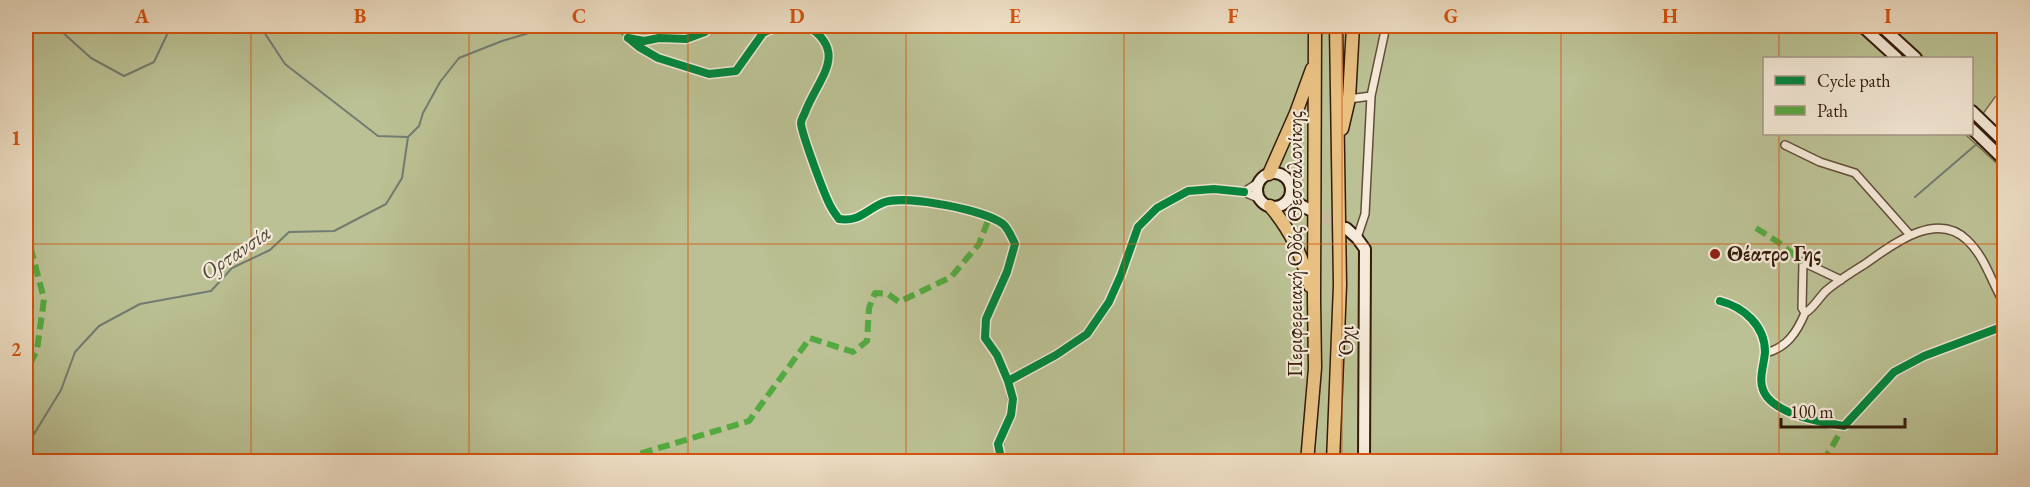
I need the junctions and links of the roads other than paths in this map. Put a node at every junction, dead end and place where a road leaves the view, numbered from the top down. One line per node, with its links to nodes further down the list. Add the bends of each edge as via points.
1 (1315, 26): 9 (highway, Περιφερειακή Οδός Θεσσαλονίκης)
2 (1336, 26): 14 (highway, Περιφερειακή Οδός Θεσσαλονίκης)
3 (1353, 26): 11 (highway)
4 (1386, 26): 10 (street)
5 (1862, 26): 7 (main road)
6 (1881, 26): 8 (main road)
7 (1896, 57)
8 (1915, 57)
9 (1315, 59): 18 (highway); 30 (highway, Περιφερειακή Οδός Θεσσαλονίκης)
10 (1371, 96): 11 (street); 28 (street, via 1365,214)
11 (1349, 99): 14 (highway)
12 (1973, 113): 15 (main road)
13 (1973, 131): 17 (main road)
14 (1339, 139): 39 (highway, Περιφερειακή Οδός Θεσσαλονίκης, via 1339,331)
15 (2004, 142)
16 (1785, 145): 27 (street, via 1855,173)
17 (2004, 160)
18 (1269, 174): 19 (main road); 20 (main road, via 1277,173 1287,179)
19 (1258, 183): 21 (street); 22 (main road)
20 (1290, 190): 23 (main road); 24 (main road)
21 (1244, 192): 22 (street); 37 (street, via 1188,191 1157,208 1138,227 1122,275 1087,334 1056,356 1008,381 1013,399 1011,415 998,444)
22 (1265, 203): 24 (main road); 30 (highway, via 1301,254)
23 (1297, 203): 24 (main road); 25 (main road)
24 (1283, 204)
25 (1310, 210)
26 (1346, 228): 28 (main road, Όχι)
27 (1910, 236): 29 (street); 32 (street, via 1940,228 1963,236 1985,263)
28 (1357, 238): 40 (main road, Όχι, via 1365,249 1366,270)
29 (1841, 280): 33 (street); 33 (street, via 1803,262)
30 (1314, 299): 38 (highway, Περιφερειακή Οδός Θεσσαλονίκης, via 1315,368)
31 (1720, 301): 35 (street, via 1736,306 1751,318)
32 (2004, 303)
33 (1805, 313): 35 (street, via 1791,338)
34 (2004, 327): 35 (street, via 1924,356 1894,372 1844,426 1793,414 1767,397 1762,381)
35 (1765, 353)
36 (2004, 446): 41 (main road)
37 (1005, 462)
38 (1306, 462)
39 (1333, 462)
40 (1364, 462)
41 (2001, 462)

